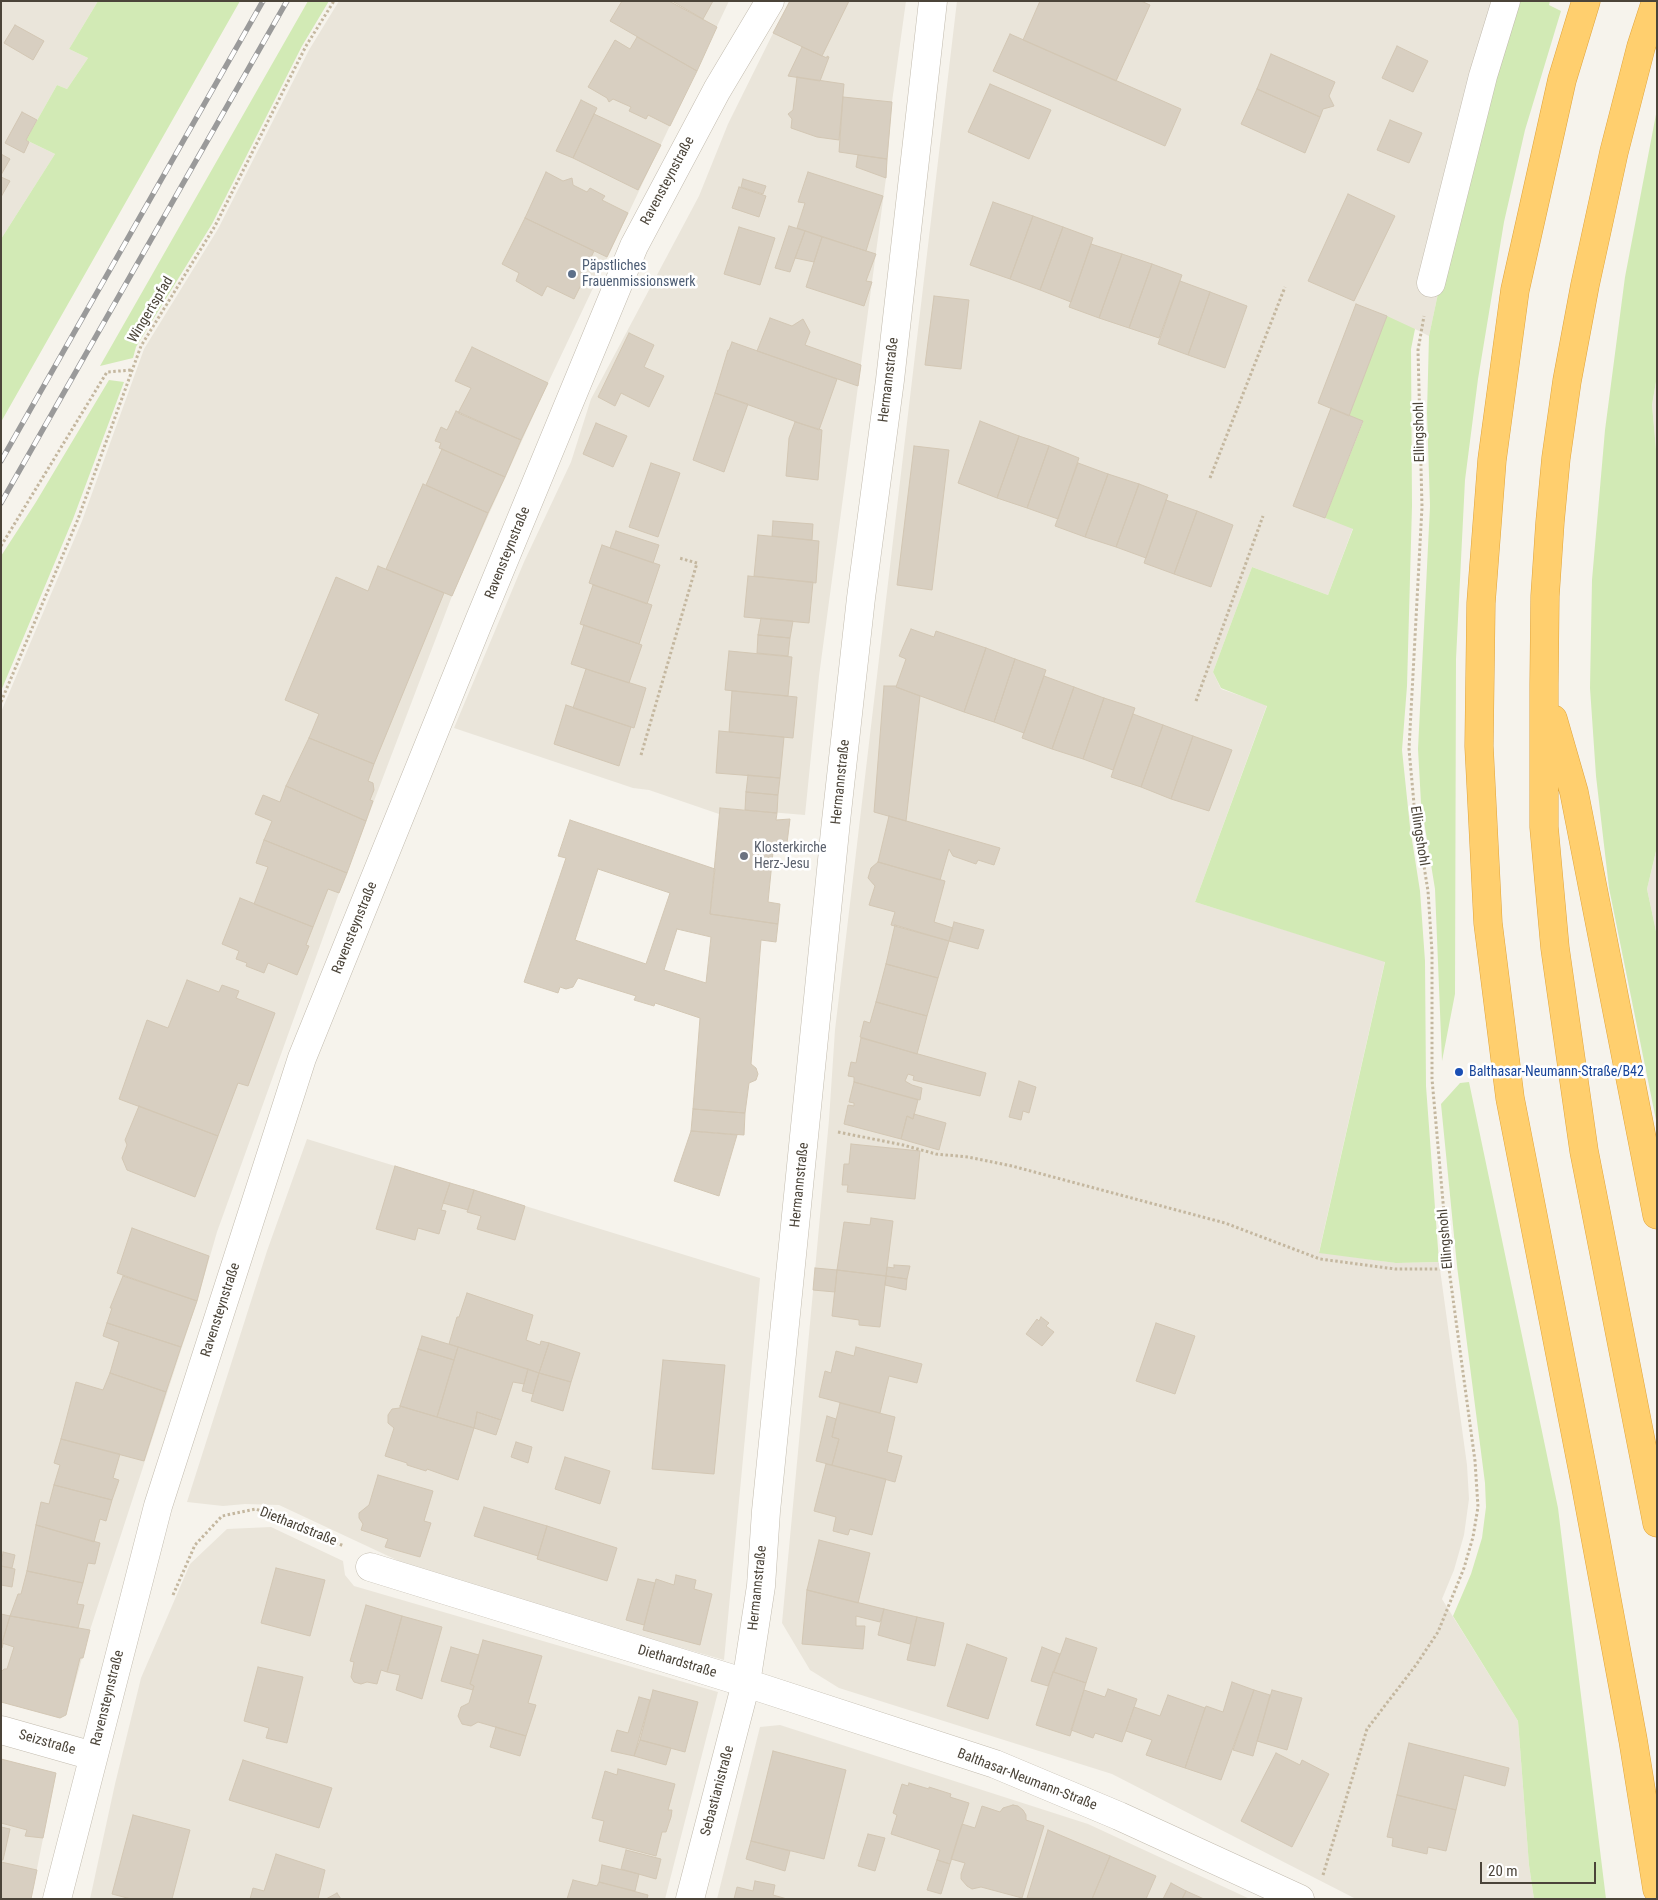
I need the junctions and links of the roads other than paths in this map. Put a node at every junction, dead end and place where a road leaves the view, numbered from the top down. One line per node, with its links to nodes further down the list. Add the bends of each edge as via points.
1 (770, 1): 13 (street, Ravensteynstraße, via 717,90 634,246 302,1058 158,1506)
2 (933, 1): 11 (street, Hermannstraße, via 839,802 760,1586)
3 (1506, 1): 6 (street, via 1482,76)
4 (1586, 1): 14 (highway, via 1562,80 1514,300 1491,470 1481,603 1479,746 1488,923 1510,1098 1589,1501)
5 (1656, 1): 7 (highway, via 1614,152 1567,381 1550,522)
6 (1431, 283)
7 (1544, 684): 8 (highway, via 1574,792); 9 (highway, via 1544,827 1555,948 1584,1151)
8 (1657, 1215)
9 (1657, 1523)
10 (370, 1567): 11 (street, Diethardstraße)
11 (746, 1683): 16 (street, Sebastianistraße); 17 (street, Balthasar-Neumann-Straße, via 995,1764 1120,1816)
12 (1, 1730): 13 (street, Seizstraße)
13 (93, 1756): 15 (street, Ravensteynstraße)
14 (1657, 1889)
15 (57, 1899)
16 (690, 1899)
17 (1300, 1899)

